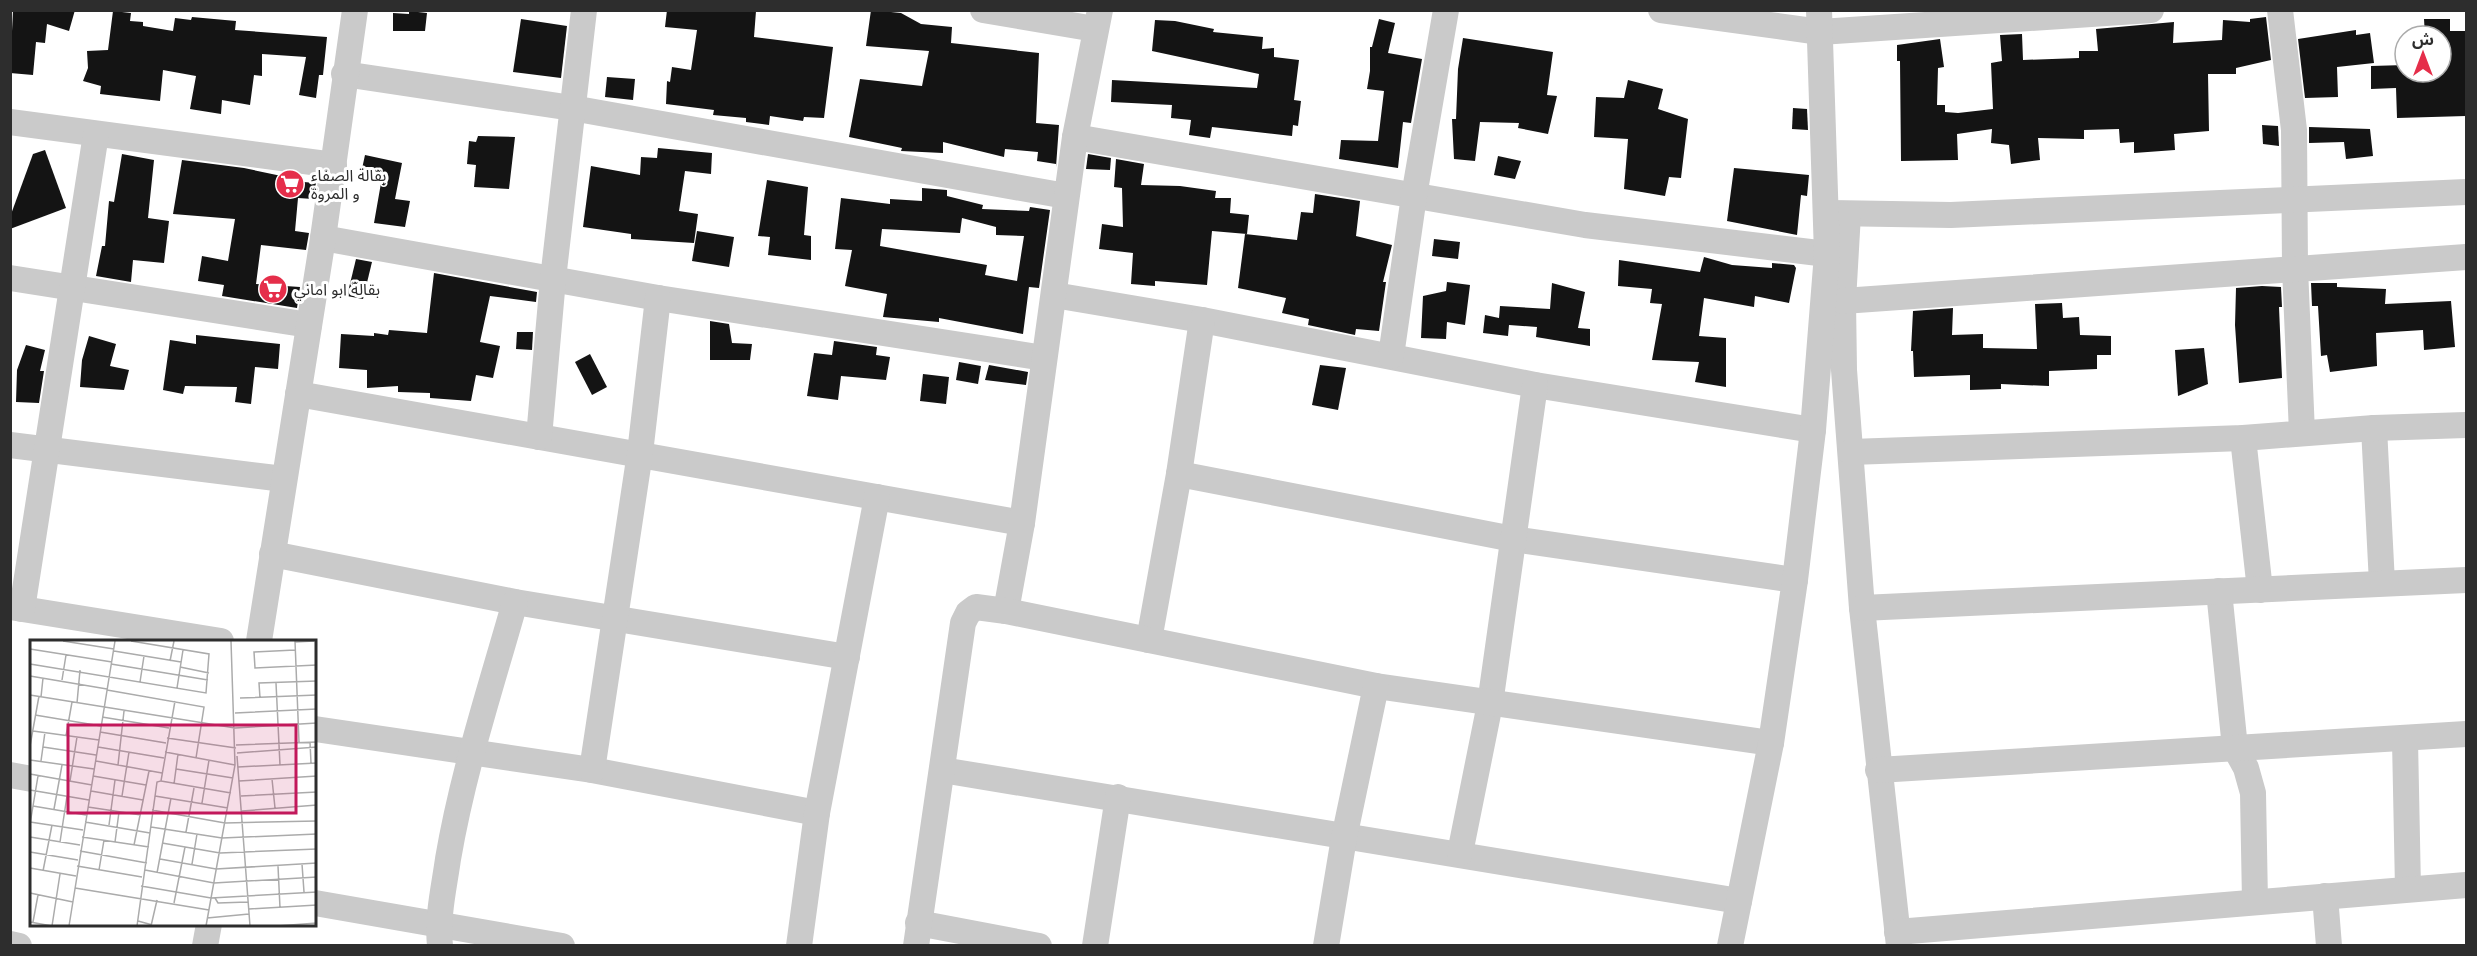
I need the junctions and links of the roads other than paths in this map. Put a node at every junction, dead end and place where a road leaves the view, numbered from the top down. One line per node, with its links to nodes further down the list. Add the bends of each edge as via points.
1 (355, 10): 11 (street)
2 (584, 10): 12 (street)
3 (983, 10): 9 (street)
4 (1446, 10): 19 (street)
5 (1661, 10): 10 (street)
6 (2151, 10): 8 (street)
7 (2280, 10): 20 (street, via 2293,111)
8 (2119, 11): 10 (street)
9 (1097, 20): 15 (street)
10 (1819, 21): 21 (street)
11 (344, 75): 12 (street); 16 (street)
12 (572, 108): 18 (street); 27 (street)
13 (10, 122): 14 (street)
14 (96, 134): 16 (street); 28 (street)
15 (1075, 137): 18 (street); 19 (street)
16 (334, 165): 22 (street)
17 (2466, 192): 20 (street)
18 (1066, 196): 29 (street)
19 (1414, 196): 23 (street, via 1585,225); 34 (street)
20 (2295, 201): 21 (street, via 1951,215); 25 (street)
21 (1837, 213): 23 (street); 31 (street)
22 (322, 238): 27 (street); 33 (street)
23 (1827, 254): 40 (street)
24 (2466, 257): 25 (street)
25 (2295, 268): 31 (street); 41 (street)
26 (10, 278): 28 (street)
27 (553, 279): 30 (street); 42 (street)
28 (71, 288): 33 (street); 45 (street)
29 (1054, 295): 32 (street); 35 (street)
30 (658, 298): 35 (street); 47 (street)
31 (1843, 301): 46 (street)
32 (1202, 320): 34 (street); 48 (street)
33 (309, 325): 37 (street)
34 (1391, 356): 36 (street)
35 (1044, 358): 51 (street)
36 (1535, 385): 40 (street); 52 (street)
37 (298, 394): 42 (street); 49 (street)
38 (2466, 425): 39 (street)
39 (2374, 428): 41 (street); 56 (street)
40 (1813, 430): 54 (street)
41 (2302, 433): 43 (street)
42 (539, 437): 47 (street)
43 (2243, 438): 46 (street); 57 (street)
44 (10, 445): 45 (street)
45 (47, 451): 49 (street); 60 (street)
46 (1851, 452): 61 (street)
47 (640, 453): 50 (street); 63 (street)
48 (1179, 474): 52 (street); 66 (street)
49 (284, 479): 53 (street)
50 (877, 496): 51 (street); 67 (street)
51 (1022, 524): 62 (street)
52 (1513, 539): 54 (street); 69 (street)
53 (272, 554): 59 (street); 65 (street)
54 (1796, 580): 73 (street)
55 (2466, 580): 56 (street)
56 (2382, 583): 57 (street)
57 (2260, 590): 58 (street)
58 (2219, 591): 61 (street); 74 (street)
59 (515, 602): 63 (street); 75 (street)
60 (16, 608): 64 (street)
61 (1862, 608): 78 (street)
62 (1006, 611): 66 (street); 77 (street, via 976,607 963,623)
63 (614, 616): 67 (street); 76 (street)
64 (214, 640)
65 (259, 640)
66 (1149, 640): 68 (street)
67 (847, 657): 82 (street)
68 (1376, 686): 69 (street); 83 (street)
69 (1490, 704): 73 (street); 84 (street)
70 (316, 729): 75 (street)
71 (2466, 735): 72 (street)
72 (2405, 740): 74 (street); 86 (street)
73 (1771, 743): 88 (street)
74 (2235, 748): 78 (street); 89 (street, via 2253,793)
75 (470, 752): 76 (street); 92 (street, via 452,837)
76 (592, 770): 82 (street)
77 (942, 770): 81 (street); 93 (street)
78 (1878, 770): 94 (street)
79 (10, 775): 80 (street)
80 (30, 778)
81 (1118, 797): 83 (street); 101 (street)
82 (817, 813): 99 (street)
83 (1344, 837): 84 (street); 102 (street)
84 (1460, 853): 88 (street)
85 (2466, 885): 86 (street)
86 (2409, 889): 87 (street)
87 (2325, 896): 89 (street); 104 (street)
88 (1739, 901): 103 (street)
89 (2255, 902): 94 (street)
90 (316, 903): 92 (street)
91 (209, 926): 97 (street)
92 (439, 934): 98 (street)
93 (917, 934): 100 (street)
94 (1898, 939)
95 (10, 944): 96 (street)
96 (20, 945)
97 (205, 945)
98 (559, 945)
99 (799, 945)
100 (1039, 945)
101 (1095, 945)
102 (1326, 945)
103 (1730, 945)
104 (2330, 945)

